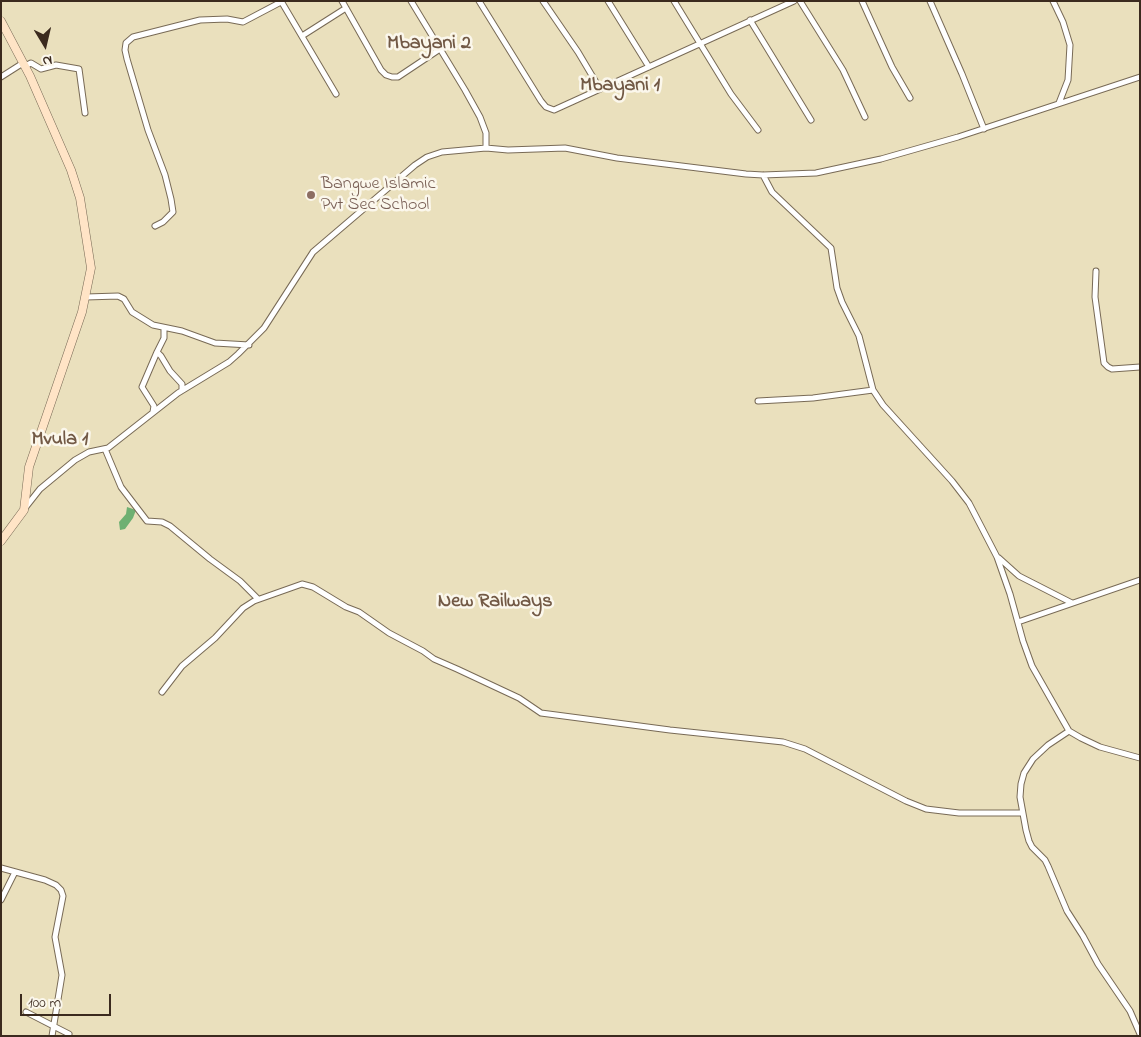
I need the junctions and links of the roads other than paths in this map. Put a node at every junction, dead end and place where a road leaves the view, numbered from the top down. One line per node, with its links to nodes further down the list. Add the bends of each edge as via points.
1 (342, 1): 13 (street)
2 (411, 1): 18 (street)
3 (479, 1): 23 (street, via 550,110)
4 (544, 1): 23 (street)
5 (608, 1): 20 (street)
6 (674, 1): 17 (street)
7 (794, 1): 14 (street)
8 (800, 1): 28 (street, via 842,70)
9 (862, 1): 25 (street)
10 (930, 1): 30 (street)
11 (1053, 1): 26 (street, via 1070,44 1068,80)
12 (281, 2): 16 (street); 34 (street, via 246,22 216,18 200,20 148,32 132,37 126,43 127,58 171,199 173,212)
13 (346, 8): 16 (street); 18 (street, via 386,75 398,77)
14 (750, 20): 17 (street); 29 (street)
15 (1, 21): 19 (street)
16 (302, 36): 24 (street)
17 (701, 43): 20 (street); 31 (street)
18 (440, 49): 32 (street, via 480,117 486,133)
19 (24, 65): 21 (street); 27 (street, via 31,63 41,68 56,65 79,69); 36 (street, via 71,170 80,198 91,268)
20 (649, 67): 23 (street)
21 (1, 77)
22 (1140, 77): 26 (street)
23 (600, 89)
24 (336, 94)
25 (910, 98)
26 (1060, 104): 30 (street)
27 (85, 112)
28 (865, 116)
29 (811, 120)
30 (984, 129): 33 (street, via 840,169)
31 (758, 130)
32 (486, 148): 33 (street, via 572,148 616,158); 38 (street, via 442,152 415,165 313,252 264,328)
33 (763, 175): 42 (street, via 772,192 831,248 837,288 859,336)
34 (155, 226)
35 (1096, 271): 40 (street, via 1104,363 1112,369)
36 (86, 297): 37 (street, via 118,296 139,318); 46 (street, via 28,467)
37 (164, 328): 38 (street, via 216,343); 39 (street)
38 (248, 345): 41 (street, via 229,362)
39 (158, 352): 41 (street, via 182,384); 44 (street, via 142,387 154,406)
40 (1140, 367)
41 (182, 390): 44 (street)
42 (873, 390): 43 (street, via 820,398); 48 (street, via 962,492)
43 (758, 401)
44 (153, 412): 45 (street)
45 (105, 449): 46 (street, via 89,452 75,460 40,489); 50 (street, via 121,487 147,521 170,526 240,581)
46 (24, 510): 47 (street)
47 (1, 541)
48 (997, 556): 51 (street, via 1019,576); 52 (street)
49 (1140, 580): 51 (street)
50 (258, 600): 53 (street, via 243,608 182,666); 56 (street, via 292,586 314,587 434,659 519,698 541,713 782,742 805,749 926,809 958,813)
51 (1072, 603): 52 (street)
52 (1018, 622): 54 (street, via 1032,666)
53 (162, 692)
54 (1069, 731): 55 (street, via 1100,747); 56 (street, via 1048,745 1027,766 1021,784)
55 (1140, 758)
56 (1022, 812): 63 (street, via 1029,841 1045,860 1067,911 1130,1011)
57 (1, 868): 58 (street)
58 (15, 872): 59 (street); 61 (street, via 56,885 63,896 55,937 62,975)
59 (1, 900)
60 (26, 1012): 61 (street)
61 (53, 1026): 62 (street); 64 (street)
62 (69, 1034)
63 (1140, 1034)
64 (52, 1036)

